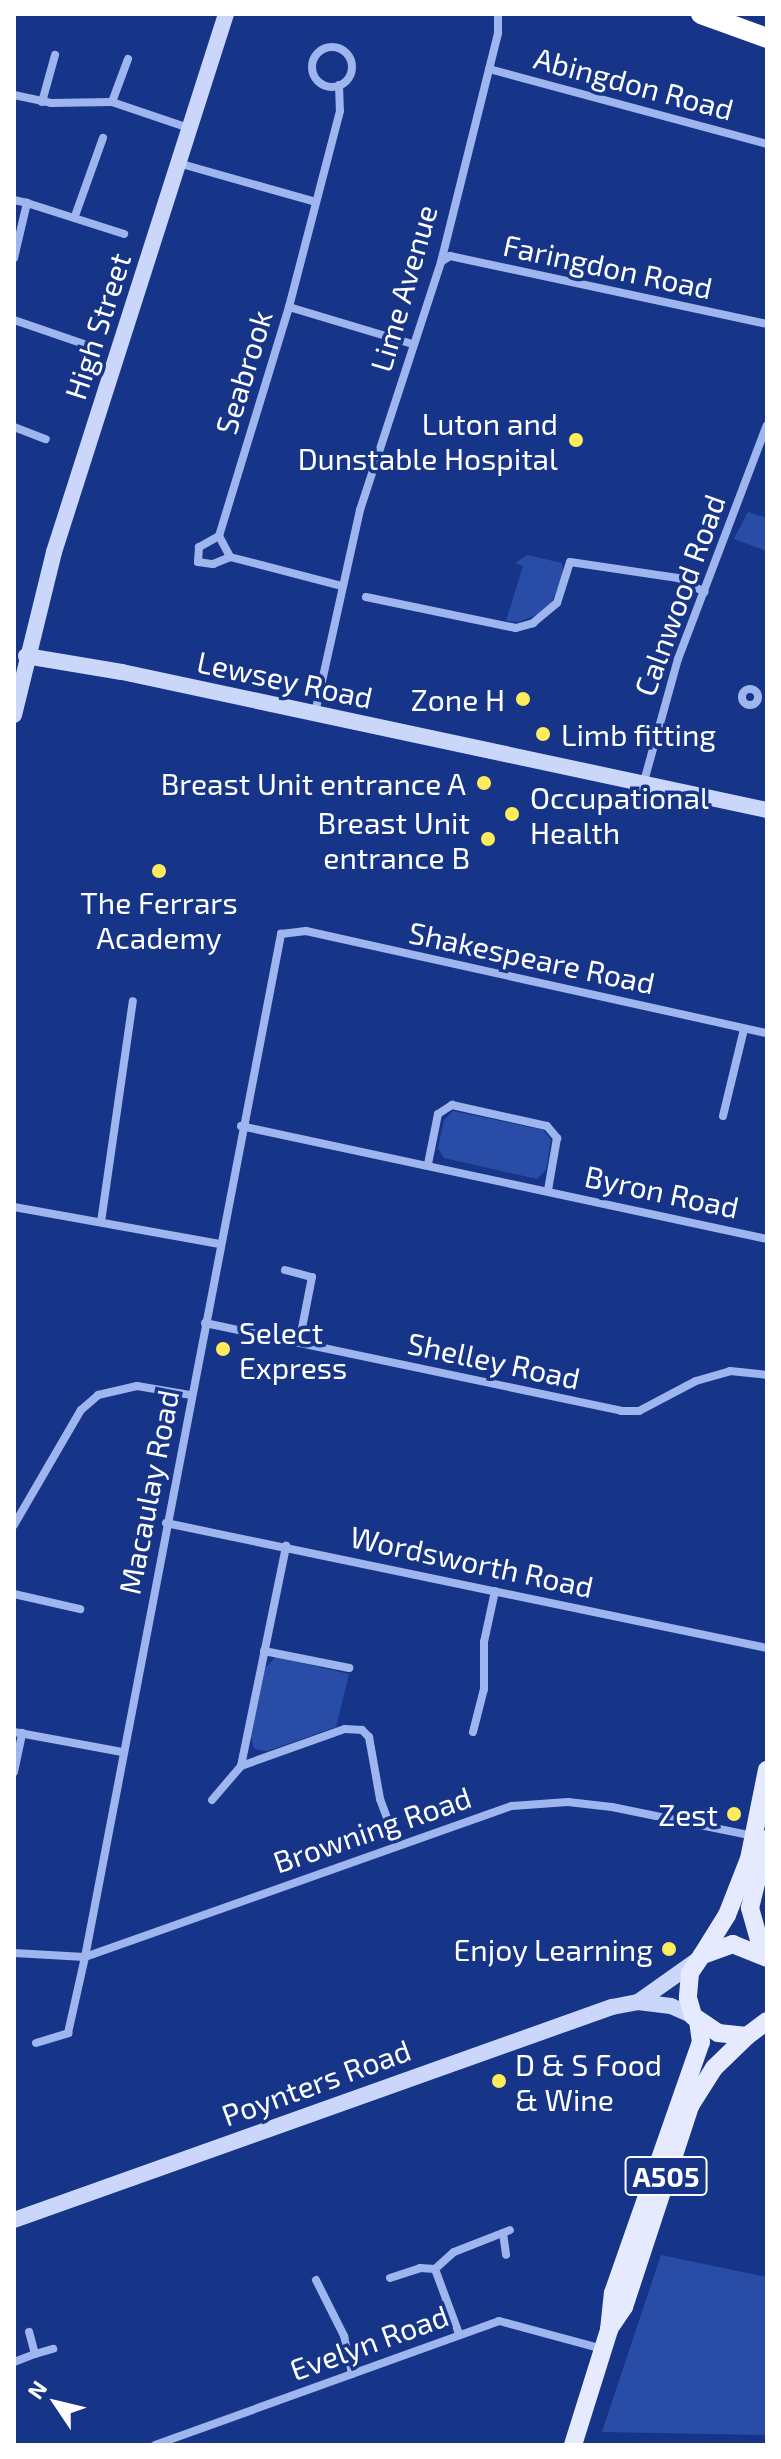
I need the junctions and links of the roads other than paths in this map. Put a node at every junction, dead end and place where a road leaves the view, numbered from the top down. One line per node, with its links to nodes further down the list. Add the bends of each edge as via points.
1 (226, 14): 14 (street, High Street)
2 (498, 14): 9 (street, Lime Avenue)
3 (701, 14): 6 (highway)
4 (734, 14): 5 (highway)
5 (767, 25)
6 (767, 38)
7 (55, 55): 12 (street)
8 (128, 59): 13 (street)
9 (489, 69): 16 (street, Abingdon Road); 24 (street, Lime Avenue)
10 (339, 85): 10 (street, Seabrook, via 326,86 313,73 313,61 327,48 340,49 349,58 351,71); 19 (street, Seabrook, via 340,111)
11 (14, 96): 12 (street)
12 (42, 102): 13 (street)
13 (112, 102): 14 (street)
14 (189, 128): 17 (street, High Street)
15 (103, 138): 21 (street)
16 (767, 144)
17 (177, 163): 19 (street); 38 (street, High Street)
18 (14, 200): 20 (street)
19 (316, 202): 25 (street, Seabrook)
20 (27, 203): 21 (street); 23 (street)
21 (75, 216): 22 (street)
22 (124, 234)
23 (14, 258)
24 (441, 262): 27 (street, Faringdon Road, via 450,256); 28 (street, Lime Avenue)
25 (289, 307): 28 (street); 33 (street, Seabrook)
26 (14, 320): 29 (street)
27 (767, 324)
28 (412, 344): 35 (street, Lime Avenue)
29 (87, 345)
30 (767, 425): 36 (street, Calnwood Road)
31 (14, 427): 32 (street)
32 (46, 439)
33 (219, 536): 34 (street); 34 (street, Seabrook, via 199,547 198,562 213,564)
34 (230, 557): 35 (street)
35 (342, 586): 39 (street, Lime Avenue)
36 (704, 592): 37 (street, via 678,578 570,562 557,603 540,619 516,628); 41 (street, Calnwood Road, via 662,706)
37 (366, 597)
38 (20, 656): 39 (street, Lewsey Road); 40 (street, High Street)
39 (315, 714): 41 (street, Lewsey Road)
40 (14, 715)
41 (643, 785): 42 (street, Lewsey Road)
42 (767, 810)
43 (286, 931): 45 (street, Shakespeare Road); 48 (street, Macaulay Road, via 277,942)
44 (133, 1001): 52 (street)
45 (744, 1029): 46 (street, Shakespeare Road); 47 (street)
46 (767, 1033)
47 (723, 1116)
48 (241, 1126): 49 (street, Byron Road); 54 (street, Macaulay Road)
49 (428, 1164): 50 (street, Byron Road); 50 (street, Byron Road, via 438,1114 452,1105 547,1126 557,1138)
50 (548, 1190): 53 (street, Byron Road)
51 (14, 1207): 52 (street)
52 (101, 1222): 54 (street)
53 (767, 1239)
54 (220, 1244): 56 (street, Macaulay Road)
55 (285, 1270): 57 (street, via 312,1277)
56 (205, 1323): 57 (street, Shelley Road); 59 (street, Macaulay Road)
57 (299, 1343): 58 (street, Shelley Road, via 621,1411 639,1411 696,1381 730,1371)
58 (767, 1375)
59 (191, 1395): 60 (street, Macaulay Road); 61 (street, via 137,1386 98,1395 81,1410)
60 (166, 1523): 62 (street, Wordsworth Road); 71 (street, Macaulay Road)
61 (14, 1525)
62 (286, 1546): 63 (street, Wordsworth Road); 67 (street)
63 (495, 1591): 66 (street, Wordsworth Road); 69 (street, via 484,1642 484,1689)
64 (14, 1594): 65 (street)
65 (80, 1609)
66 (767, 1648)
67 (264, 1651): 68 (street); 72 (street)
68 (349, 1668)
69 (473, 1732)
70 (18, 1733): 71 (street); 74 (street)
71 (122, 1752): 80 (street, Macaulay Road)
72 (241, 1766): 75 (street); 77 (street, via 345,1729 362,1730 369,1737 380,1799)
73 (767, 1770): 76 (main road, A505)
74 (14, 1772)
75 (212, 1800)
76 (760, 1838): 77 (street, Browning Road, via 568,1802 512,1806); 79 (main road, A505, via 750,1908); 81 (main road, A505, via 727,1915)
77 (397, 1845): 80 (street, Browning Road)
78 (14, 1953): 80 (street, Browning Road)
79 (765, 1956): 81 (main road, A505, via 733,1944)
80 (85, 1957): 85 (street, Macaulay Road, via 68,2033)
81 (699, 1958): 82 (street, Poynters Road); 83 (main road, A505, via 689,1984)
82 (638, 2002): 83 (street, Poynters Road, via 671,2006); 86 (street, Poynters Road, via 572,2020)
83 (695, 2019): 84 (main road, A505, via 718,2033); 91 (main road, A505, via 701,2042 613,2293)
84 (760, 2028): 91 (main road, A505, via 714,2068 690,2106 624,2307)
85 (36, 2043)
86 (14, 2220)
87 (506, 2255): 88 (street, via 507,2231 454,2252)
88 (435, 2269): 89 (street); 93 (street)
89 (390, 2278)
90 (316, 2280): 98 (street, via 344,2336)
91 (609, 2330): 95 (main road, A505)
92 (29, 2332): 96 (street)
93 (459, 2334): 95 (street, Evelyn Road, via 499,2321); 98 (street, Evelyn Road)
94 (53, 2349): 96 (street)
95 (603, 2349): 100 (main road, A505)
96 (35, 2354): 97 (street)
97 (14, 2362)
98 (352, 2374): 99 (street, Evelyn Road)
99 (155, 2445)
100 (573, 2445)

